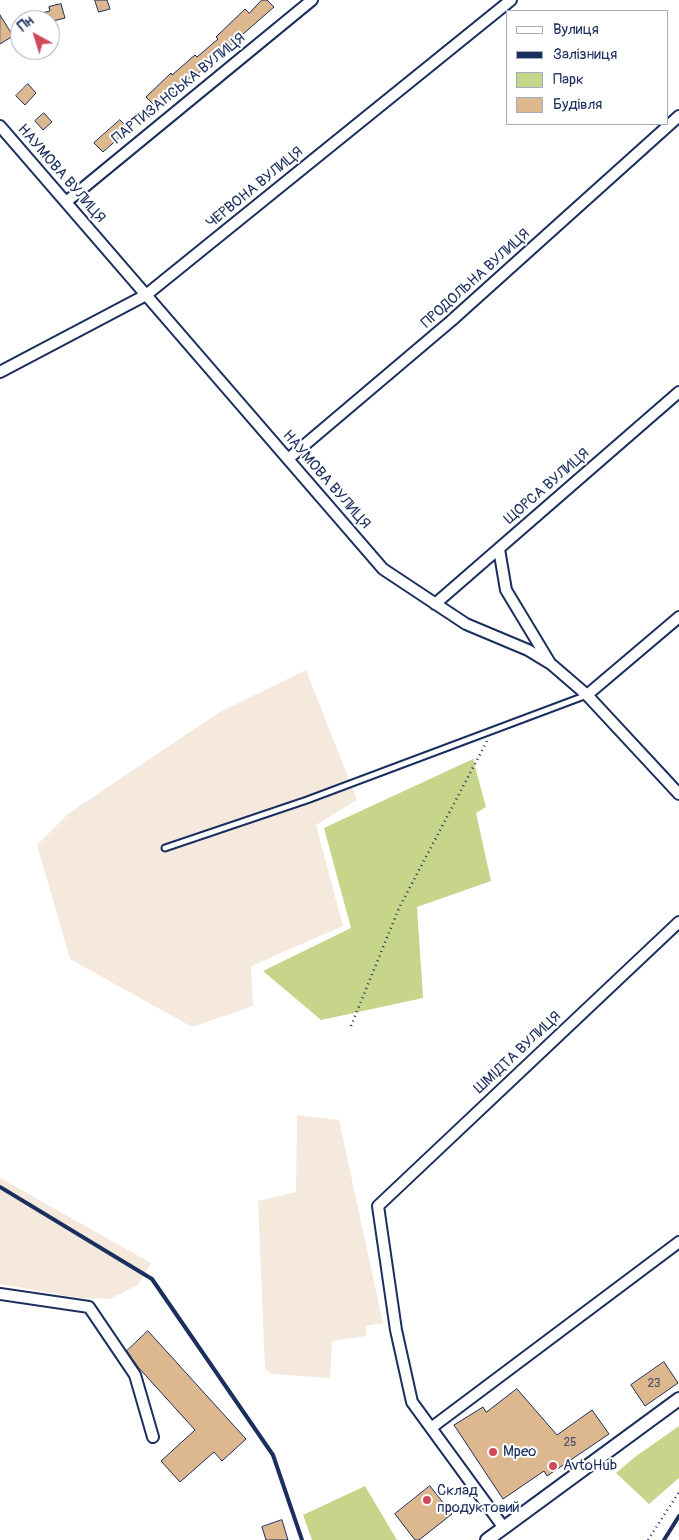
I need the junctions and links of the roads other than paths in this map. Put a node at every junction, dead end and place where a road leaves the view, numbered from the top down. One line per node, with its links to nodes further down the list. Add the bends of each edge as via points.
1 (312, 0): 5 (street, ПАРТИЗАНСЬКА ВУЛИЦЯ)
2 (511, 0): 6 (street, ЧЕРВОНА ВУЛИЦЯ)
3 (679, 116): 9 (street, ПРОДОЛЬНА ВУЛИЦЯ, via 452,321)
4 (0, 126): 5 (street, НАУМОВА ВУЛИЦЯ)
5 (66, 202): 6 (street, НАУМОВА ВУЛИЦЯ)
6 (146, 295): 7 (street, ЧЕРВОНА ВУЛИЦЯ); 9 (street, НАУМОВА ВУЛИЦЯ)
7 (0, 372)
8 (679, 392): 10 (street, ЩОРСА ВУЛИЦЯ)
9 (288, 459): 11 (street, НАУМОВА ВУЛИЦЯ, via 383,569)
10 (499, 549): 11 (street, ЩОРСА ВУЛИЦЯ); 13 (street, via 506,590)
11 (435, 604): 13 (street, НАУМОВА ВУЛИЦЯ, via 466,624 528,650)
12 (679, 618): 14 (street)
13 (551, 664): 14 (street, НАУМОВА ВУЛИЦЯ)
14 (587, 695): 15 (street, НАУМОВА ВУЛИЦЯ); 16 (lane, via 307,800)
15 (679, 794)
16 (165, 848)
17 (679, 922): 21 (street, ШМІДТА ВУЛИЦЯ, via 378,1206 396,1330 412,1402)
18 (679, 1242): 21 (street)
19 (0, 1294): 22 (street, via 89,1308 135,1375)
20 (679, 1399): 23 (street)
21 (431, 1428): 23 (street)
22 (153, 1436)
23 (504, 1528): 24 (street)
24 (487, 1540)

